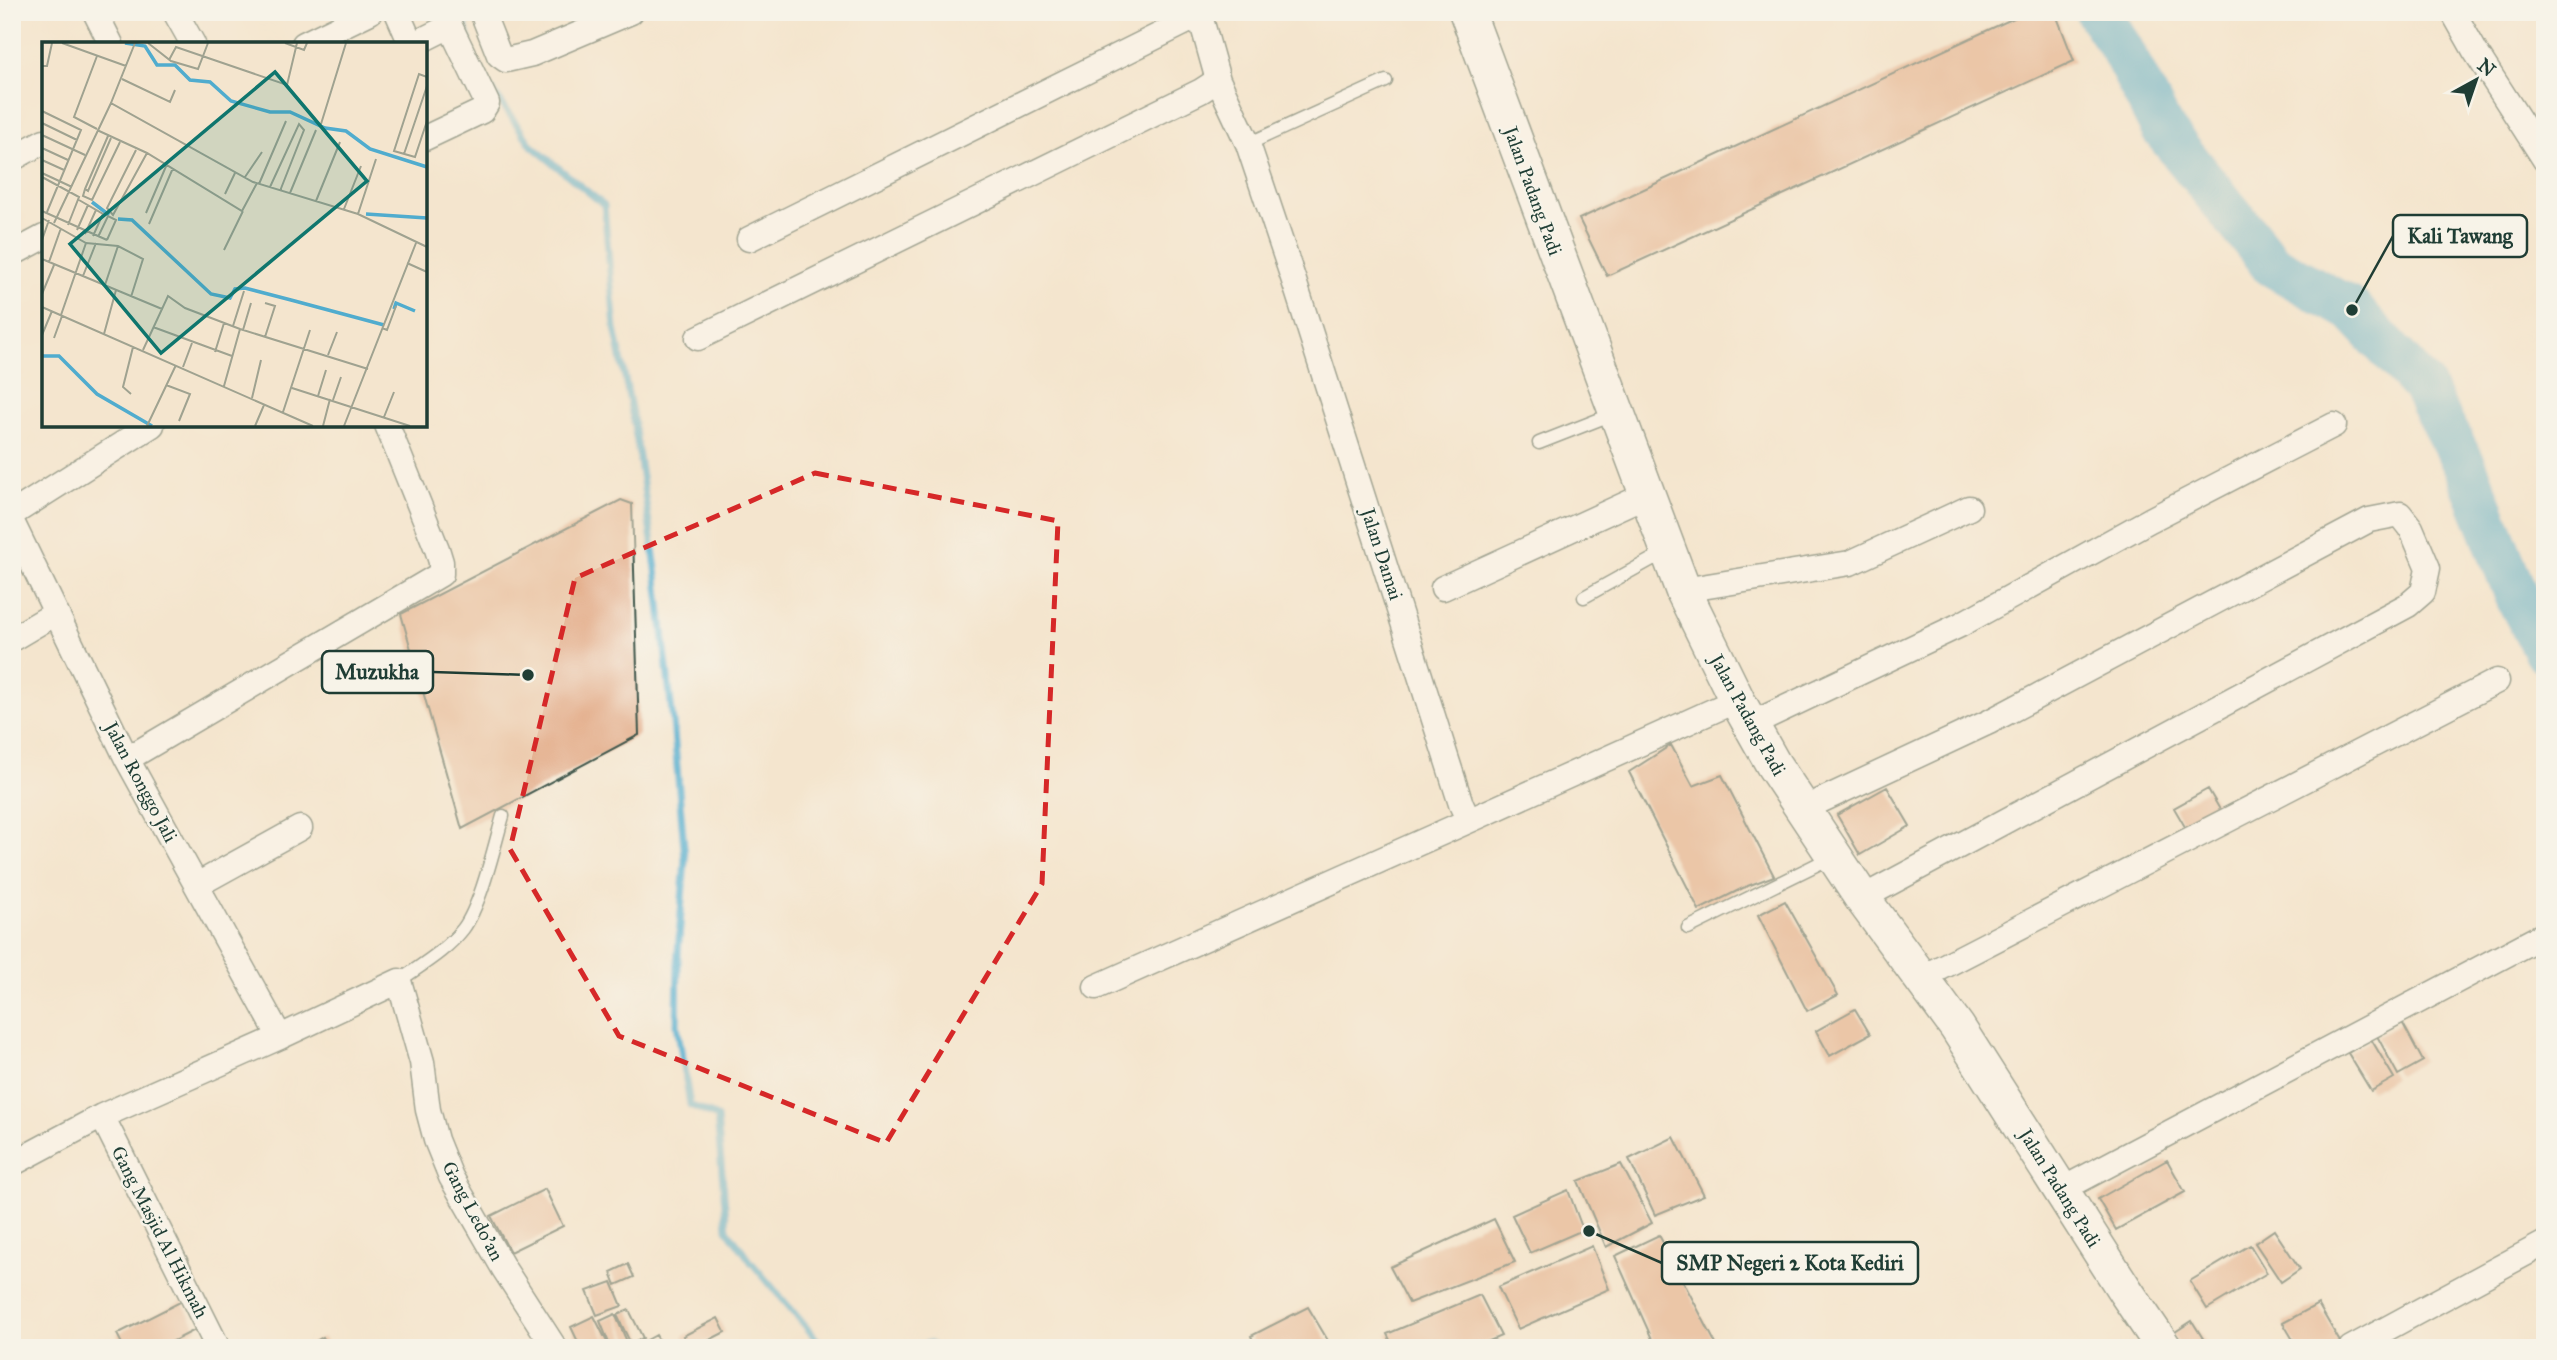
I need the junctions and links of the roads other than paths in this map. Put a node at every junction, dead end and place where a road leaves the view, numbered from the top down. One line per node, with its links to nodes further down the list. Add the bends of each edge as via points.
1 (95, 12): 10 (street)
2 (370, 12): 12 (street)
3 (397, 12): 13 (street)
4 (482, 12): 5 (street, via 499,55 506,60 532,54)
5 (631, 12)
6 (1467, 12): 26 (main road, Jalan Padang Padi)
7 (2453, 12): 21 (street)
8 (1199, 14): 15 (street, Jalan Damai); 23 (street)
9 (184, 15): 11 (street)
10 (110, 42)
11 (192, 42)
12 (308, 42)
13 (412, 42)
14 (417, 42): 17 (street, via 450,26 487,103 482,111)
15 (1218, 80): 19 (street, Jalan Damai); 25 (street)
16 (1386, 81): 19 (lane)
17 (427, 137)
18 (42, 142): 20 (street)
19 (1248, 144): 46 (street, Jalan Damai, via 1461,804 1466,815)
20 (12, 159)
21 (2545, 160)
22 (42, 238): 24 (street)
23 (749, 239)
24 (12, 254)
25 (698, 338)
26 (1617, 413): 30 (lane); 31 (main road, Jalan Padang Padi)
27 (2334, 425): 42 (street, via 1960,625)
28 (149, 427): 33 (street)
29 (388, 427): 43 (street, via 437,549 441,574)
30 (1539, 443)
31 (1648, 494): 35 (main road, Jalan Padang Padi); 36 (street)
32 (1969, 508): 37 (street, via 1850,563)
33 (12, 514)
34 (12, 522): 39 (street, Jalan Ronggo Jali)
35 (1668, 550): 37 (main road, Jalan Padang Padi); 38 (lane)
36 (1443, 588)
37 (1684, 590): 42 (main road, Jalan Padang Padi)
38 (1584, 597)
39 (57, 613): 40 (street); 43 (street, Jalan Ronggo Jali)
40 (12, 639)
41 (2497, 681): 53 (street)
42 (1744, 712): 44 (main road, Jalan Padang Padi); 46 (street)
43 (127, 759): 49 (street, Jalan Ronggo Jali)
44 (1803, 809): 48 (main road, Jalan Padang Padi); 50 (street, via 1989,722 2369,520 2400,514 2411,528 2428,568 2423,592 2408,605)
45 (503, 816): 54 (lane, via 481,892 464,928)
46 (1475, 818): 55 (street)
47 (300, 828): 49 (street)
48 (1834, 856): 50 (main road, Jalan Padang Padi); 51 (lane)
49 (197, 885): 56 (street, Jalan Ronggo Jali)
50 (1862, 898): 53 (main road, Jalan Padang Padi)
51 (1688, 928)
52 (2545, 933): 59 (street)
53 (1921, 978): 59 (main road, Jalan Padang Padi)
54 (399, 981): 56 (street); 62 (street, Gang Ledo'an, via 422,1062 433,1130 451,1177)
55 (1096, 987)
56 (280, 1037): 57 (street)
57 (102, 1116): 58 (street); 61 (street, Gang Masjid Al Hikmah)
58 (12, 1164)
59 (2061, 1190): 63 (main road, Jalan Padang Padi)
60 (2545, 1243): 64 (street)
61 (218, 1348)
62 (555, 1348)
63 (2164, 1348)
64 (2351, 1348)

